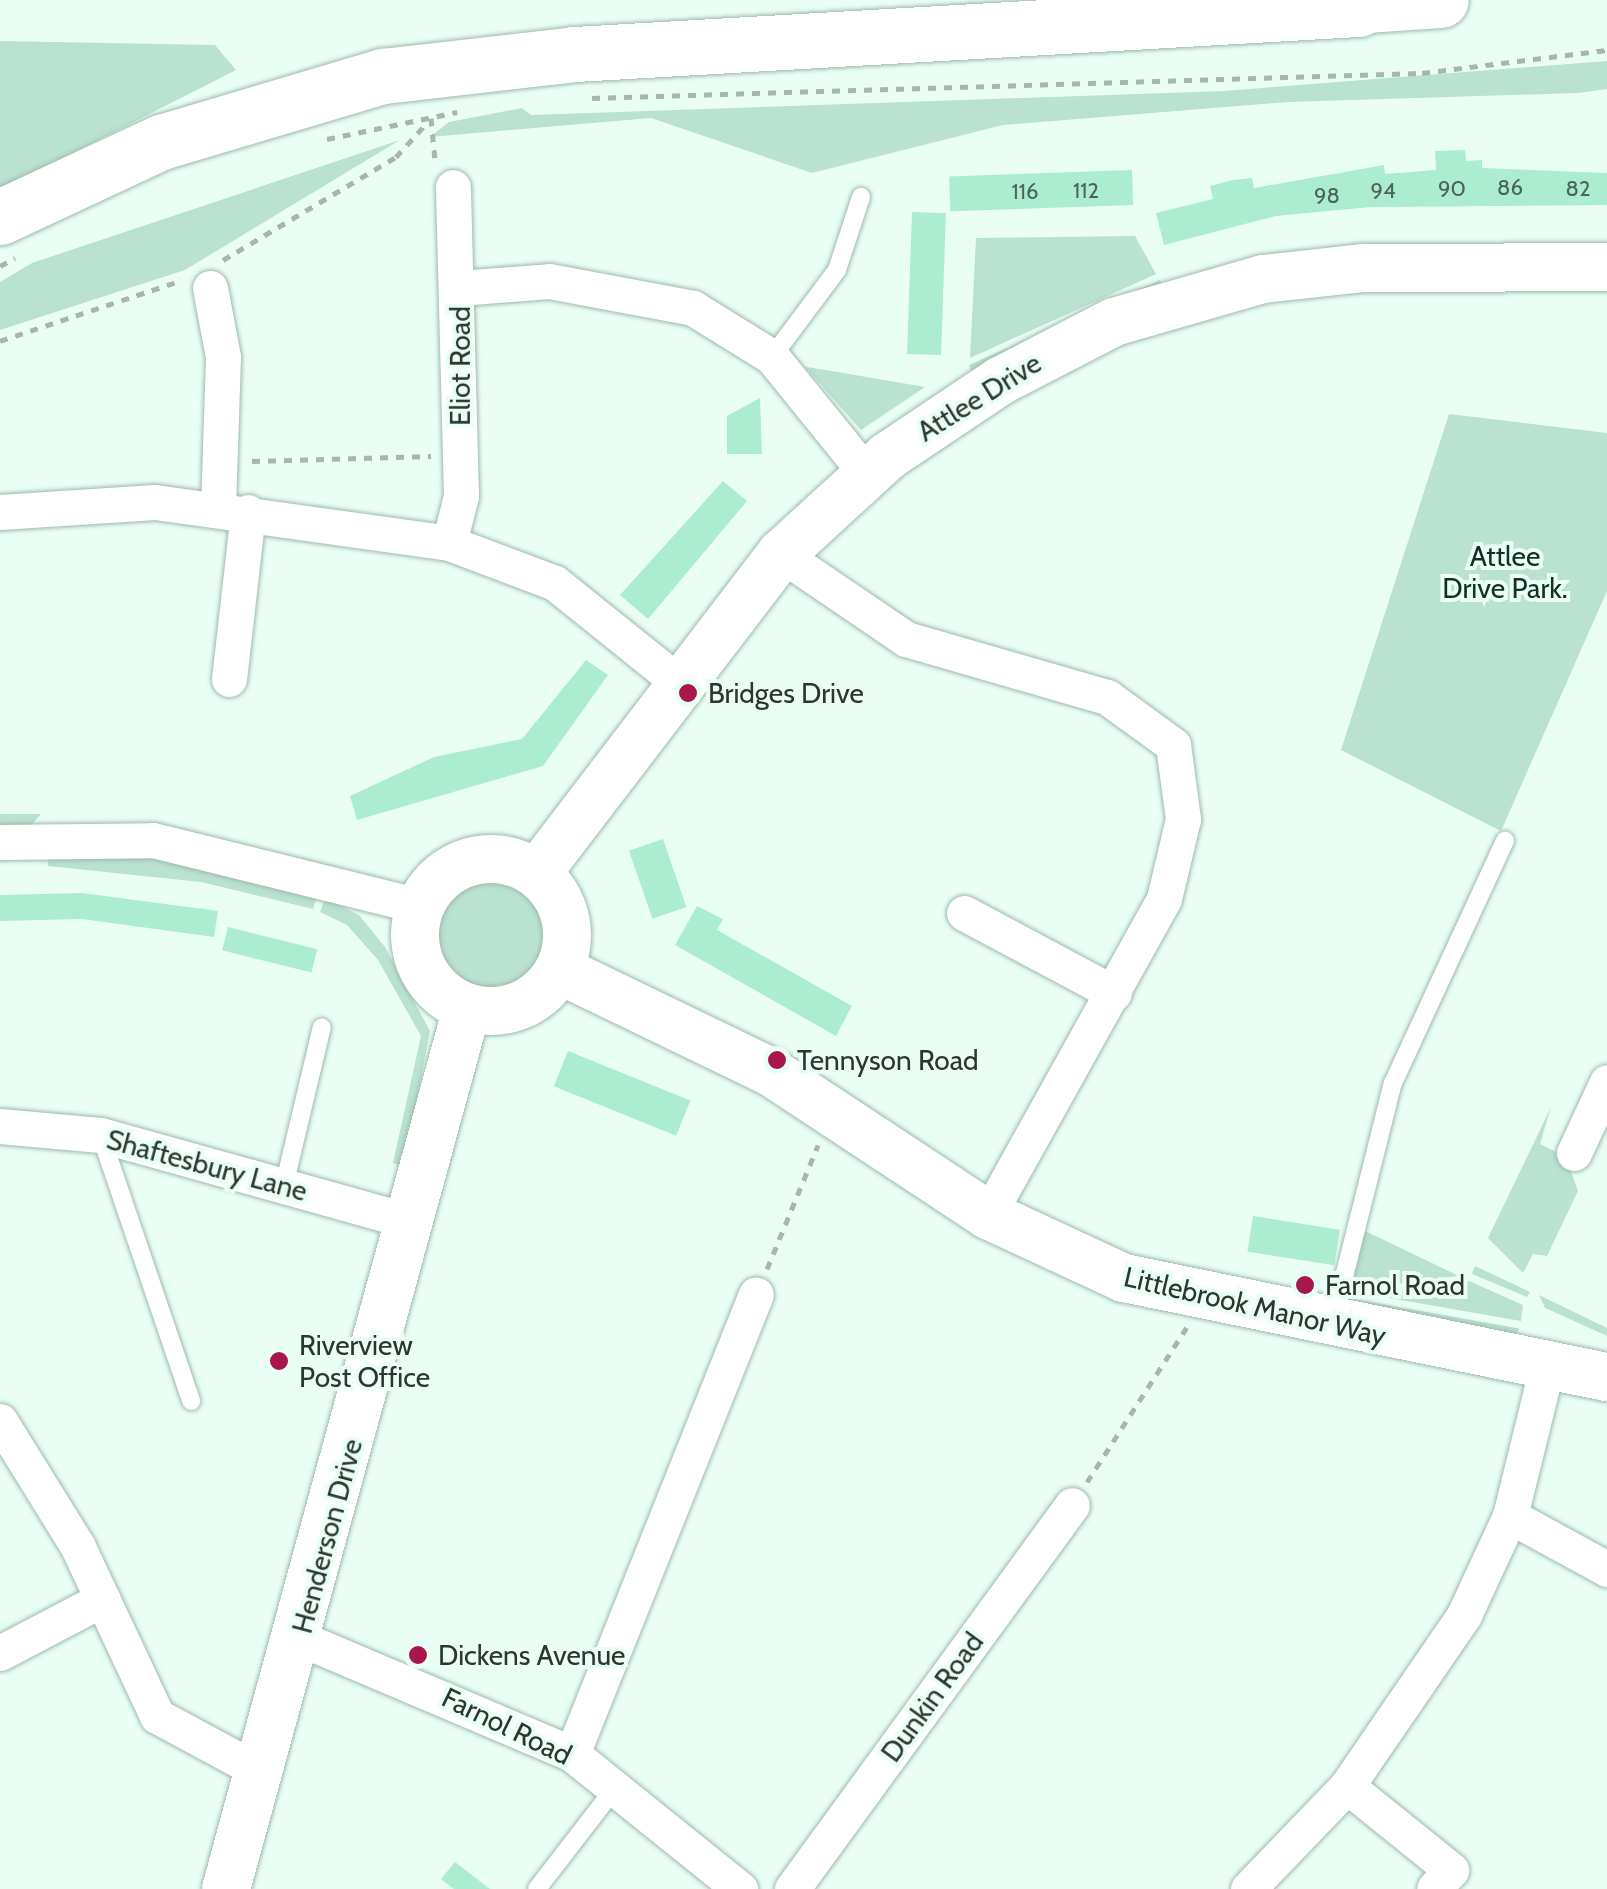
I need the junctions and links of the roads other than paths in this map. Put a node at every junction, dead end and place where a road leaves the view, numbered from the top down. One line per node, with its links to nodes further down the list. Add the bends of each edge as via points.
1 (835, 0): 3 (highway)
2 (1441, 0): 3 (highway)
3 (1359, 9): 6 (highway, via 575,54 383,76 161,142)
4 (453, 188): 9 (street, Eliot Road)
5 (862, 197): 10 (lane, via 837,270)
6 (11, 236)
7 (1607, 267): 11 (street, Attlee Drive, via 1338,270 1172,302 1017,371)
8 (201, 279): 12 (street, via 223,356 219,462)
9 (459, 288): 10 (street, via 549,281 634,292 693,308); 14 (street, Eliot Road, via 460,455)
10 (772, 357): 11 (street)
11 (866, 473): 15 (street, Attlee Drive)
12 (233, 510): 13 (street); 14 (street); 16 (street)
13 (0, 512)
14 (449, 542): 17 (street, via 555,583)
15 (781, 554): 17 (street, Attlee Drive); 24 (street, via 906,639 1107,697 1173,745 1179,835 1164,899)
16 (229, 679)
17 (677, 681): 20 (street, Attlee Drive)
18 (1505, 841): 35 (lane, via 1393,1084)
19 (0, 842): 21 (street, via 153,840)
20 (537, 873): 21 (street, via 512,861 471,862 435,883); 23 (street, via 566,918)
21 (420, 906): 25 (street, via 422,966)
22 (964, 912): 24 (street)
23 (560, 970): 25 (street, via 530,1002); 32 (street, Littlebrook Manor Way, via 640,1001 831,1112)
24 (1114, 993): 32 (street)
25 (467, 1008): 33 (street, Henderson Drive)
26 (322, 1027): 31 (lane)
27 (1607, 1082): 30 (street)
28 (0, 1126): 29 (street, Shaftesbury Lane)
29 (100, 1135): 31 (street, Shaftesbury Lane); 38 (lane)
30 (1574, 1154)
31 (284, 1186): 33 (street, Shaftesbury Lane)
32 (988, 1215): 35 (street, Littlebrook Manor Way, via 1124,1278)
33 (412, 1222): 44 (street, Henderson Drive)
34 (756, 1294): 46 (street)
35 (1331, 1326): 36 (street, Littlebrook Manor Way)
36 (1547, 1367): 37 (street, Littlebrook Manor Way); 41 (street)
37 (1607, 1377)
38 (190, 1401)
39 (0, 1422): 43 (street)
40 (1072, 1505): 53 (street, Dunkin Road)
41 (1510, 1516): 42 (street); 48 (street, via 1464,1614)
42 (1607, 1569)
43 (103, 1599): 45 (street); 47 (street, via 157,1716)
44 (299, 1638): 46 (street, Farnol Road); 47 (street, Henderson Drive)
45 (0, 1653)
46 (572, 1754): 49 (street, Farnol Road)
47 (259, 1771): 50 (street, Henderson Drive)
48 (1348, 1786): 54 (street); 55 (street, via 1450,1870)
49 (615, 1788): 51 (lane); 52 (street, Farnol Road)
50 (226, 1889)
51 (537, 1889)
52 (740, 1889)
53 (792, 1889)
54 (1248, 1889)
55 (1434, 1889)

